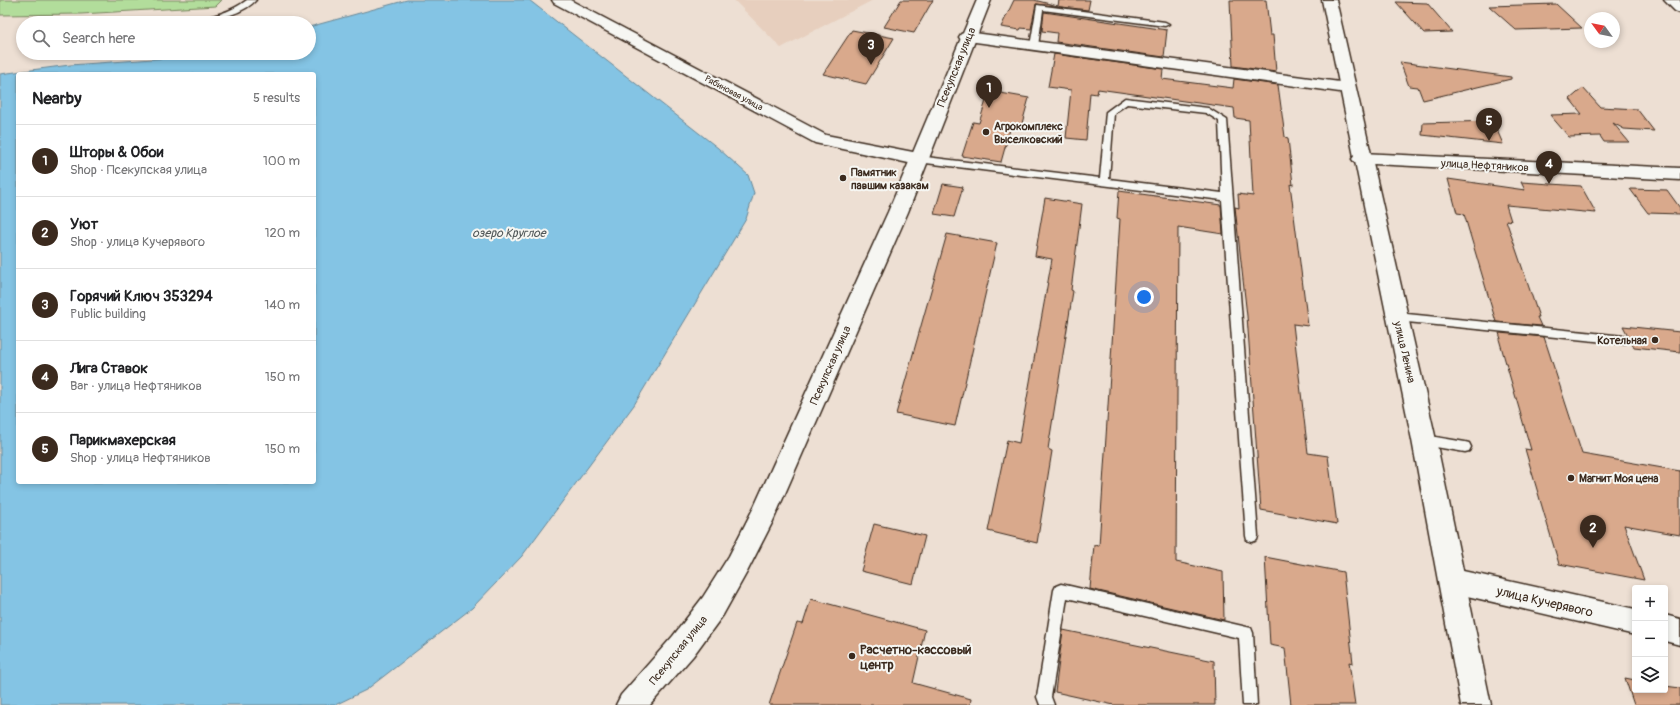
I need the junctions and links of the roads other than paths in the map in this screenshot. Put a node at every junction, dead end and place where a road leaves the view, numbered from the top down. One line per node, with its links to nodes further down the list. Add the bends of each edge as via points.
1 (252, 0): 7 (lane, via 241,10)
2 (559, 0): 12 (street, Рябиновая улица, via 821,139)
3 (984, 0): 9 (street, Псекупская улица)
4 (1329, 0): 11 (street, улица Ленина)
5 (1671, 0): 6 (street)
6 (1680, 8)
7 (218, 16)
8 (1165, 24): 10 (lane, via 1040,7)
9 (967, 37): 10 (street); 12 (street, Псекупская улица)
10 (1034, 46): 11 (street)
11 (1347, 88): 13 (street, улица Ленина)
12 (918, 158): 15 (lane); 26 (street, Псекупская улица, via 898,212 764,513 738,564 683,646)
13 (1361, 159): 14 (street, улица Нефтяников); 17 (street, улица Ленина)
14 (1680, 174)
15 (1104, 181): 16 (lane); 16 (lane, via 1110,112 1125,101 1200,110 1223,120)
16 (1227, 197): 21 (lane)
17 (1397, 317): 18 (lane); 19 (street, улица Ленина)
18 (1624, 340)
19 (1424, 440): 20 (lane); 22 (street, улица Ленина)
20 (1465, 447)
21 (1252, 536)
22 (1454, 581): 23 (street, улица Кучерявого); 29 (street, улица Ленина)
23 (1632, 621)
24 (1668, 629): 25 (street)
25 (1680, 632)
26 (631, 705)
27 (1047, 705): 28 (lane, via 1044,697 1061,590 1246,633)
28 (1250, 705)
29 (1476, 705)

